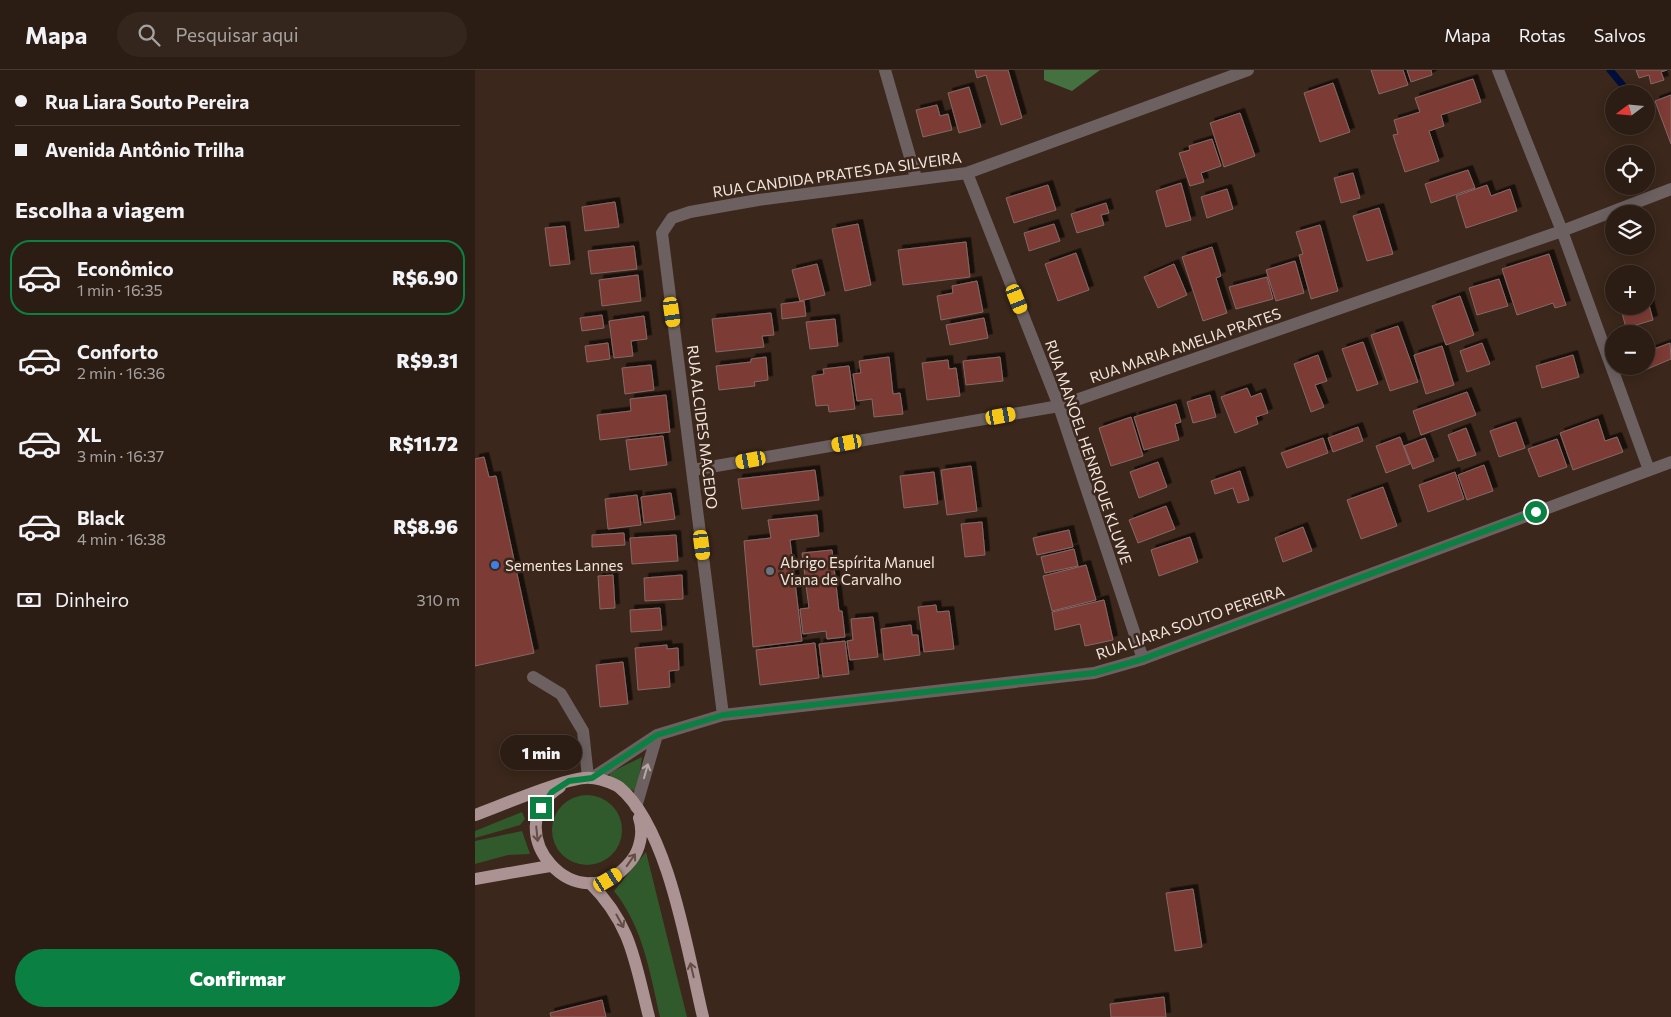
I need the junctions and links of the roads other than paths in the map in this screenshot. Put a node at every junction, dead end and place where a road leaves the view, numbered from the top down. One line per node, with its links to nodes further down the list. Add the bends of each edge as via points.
1 (885, 70): 5 (street)
2 (1248, 70): 4 (street, RUA CANDIDA PRATES DA SILVEIRA)
3 (1498, 70): 7 (street)
4 (967, 173): 5 (street, RUA CANDIDA PRATES DA SILVEIRA); 9 (street, RUA MANOEL HENRIQUE KLUWE)
5 (916, 178): 8 (street, RUA CANDIDA PRATES DA SILVEIRA, via 690,212 672,218)
6 (1671, 189): 7 (street, RUA MARIA AMELIA PRATES)
7 (1562, 231): 9 (street, RUA MARIA AMELIA PRATES); 12 (street)
8 (661, 233): 11 (street, RUA ALCIDES MACEDO)
9 (1059, 406): 11 (street, RUA MARIA AMELIA PRATES); 13 (street, RUA MANOEL HENRIQUE KLUWE)
10 (1671, 462): 12 (street, RUA LIARA SOUTO PEREIRA)
11 (693, 470): 15 (street, RUA ALCIDES MACEDO)
12 (1649, 470): 13 (street, RUA LIARA SOUTO PEREIRA)
13 (1143, 659): 15 (street, RUA LIARA SOUTO PEREIRA, via 1094,673)
14 (533, 678): 17 (street, via 561,694 583,731)
15 (723, 715): 16 (street, RUA LIARA SOUTO PEREIRA)
16 (657, 735): 17 (street, RUA LIARA SOUTO PEREIRA); 19 (street, one-way to 16)
17 (590, 777): 18 (main road); 19 (main road, via 618,786)
18 (569, 781): 20 (main road); 21 (main road, one-way to 21, via 552,792 541,808 536,827 539,848)
19 (636, 807): 23 (main road, one-way to 19, via 608,880 624,870 634,857 641,841 641,823); 25 (main road, one-way to 19, via 674,894 658,846)
20 (475, 815)
21 (550, 866): 22 (main road); 23 (main road, via 568,879)
22 (475, 879)
23 (590, 883): 24 (main road, one-way to 24, via 617,914 628,935)
24 (649, 1017)
25 (703, 1017)

